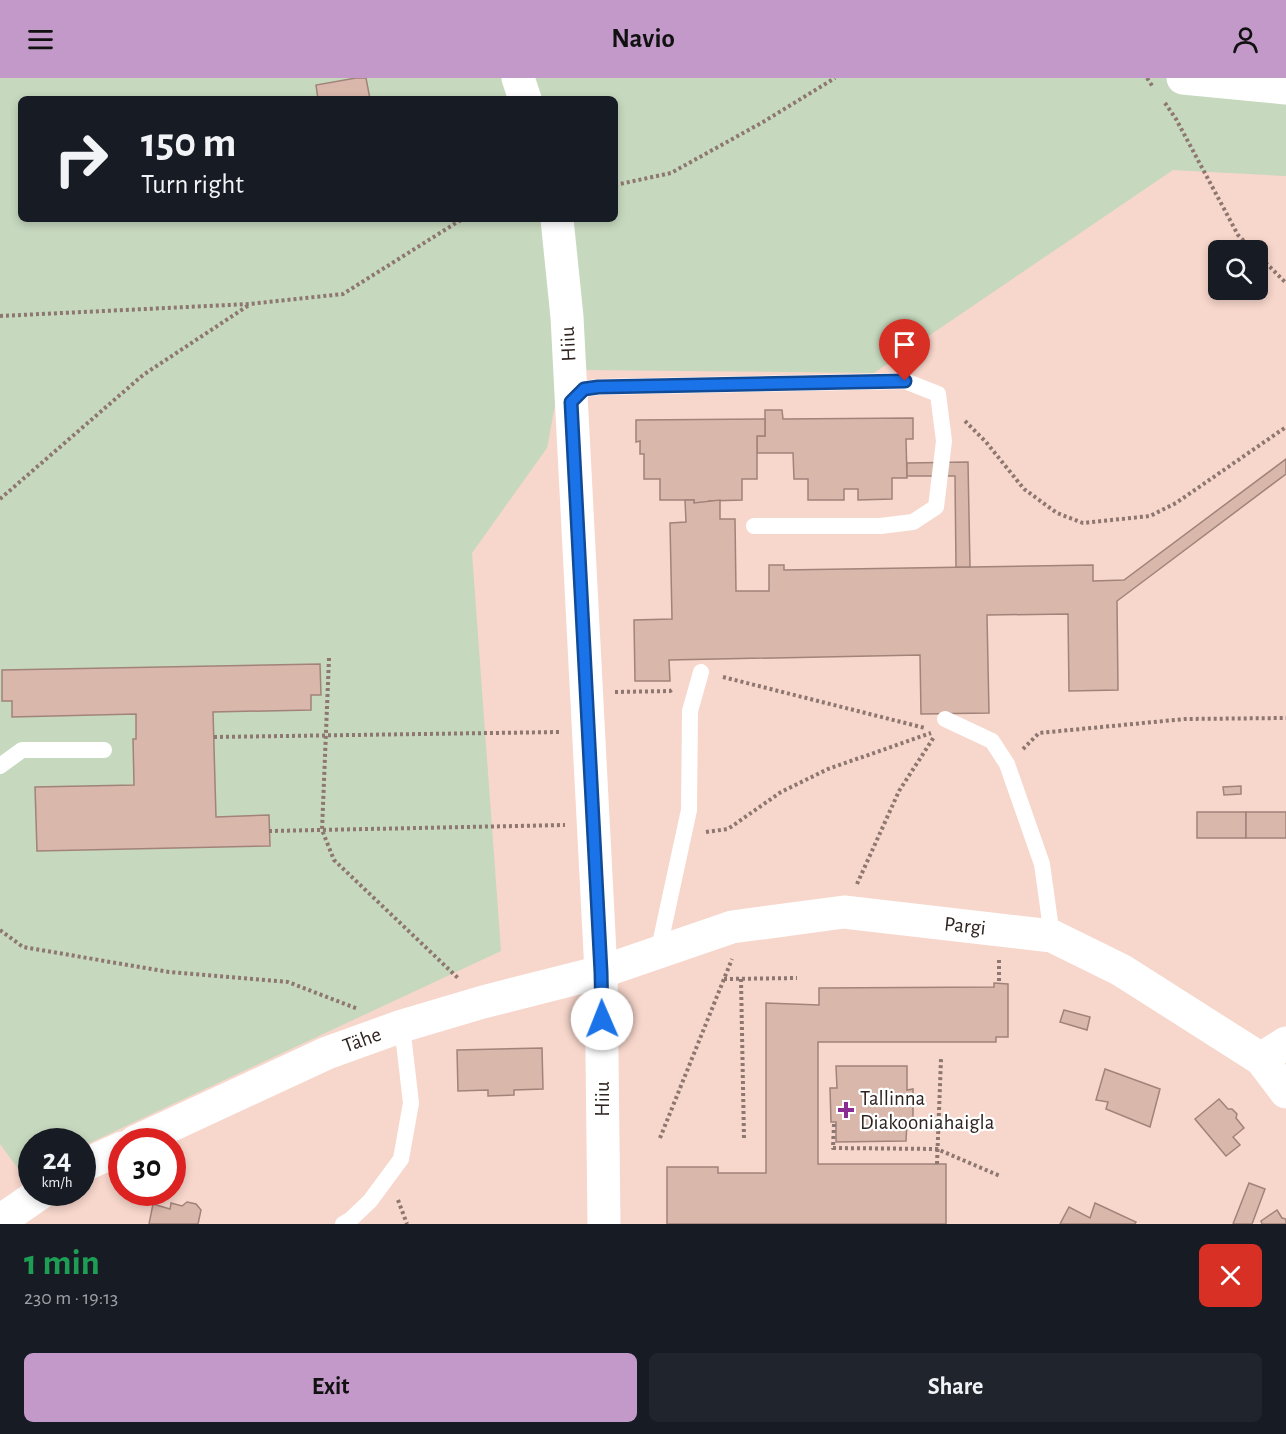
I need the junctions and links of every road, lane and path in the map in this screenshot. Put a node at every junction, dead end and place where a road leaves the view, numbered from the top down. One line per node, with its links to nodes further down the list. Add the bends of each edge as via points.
1 (518, 78): 6 (street)
2 (835, 78): 7 (path, via 671,174)
3 (1147, 78): 10 (path, via 1176,119)
4 (1183, 78): 5 (street)
5 (1286, 88)
6 (524, 96)
7 (618, 184)
8 (457, 222): 13 (path, via 343,294)
9 (557, 222): 16 (street, Hiiu)
10 (1243, 240)
11 (1268, 265): 12 (path)
12 (1286, 283)
13 (249, 304): 14 (path); 18 (path, via 143,375)
14 (0, 316)
15 (938, 394): 16 (lane, via 905,381 598,387 584,389); 17 (path, via 986,442 1024,489 1057,513 1083,523 1150,516 1176,503); 19 (lane, via 944,441 936,507 913,522 880,526)
16 (571, 402): 22 (street, Hiiu)
17 (1286, 427)
18 (0, 499)
19 (754, 526)
20 (329, 658): 26 (path)
21 (701, 672): 22 (path, via 670,691); 24 (path); 32 (lane, via 690,711)
22 (586, 692): 25 (street, Hiiu)
23 (1286, 718): 29 (path, via 1185,719 1039,734)
24 (941, 725): 29 (lane, via 992,741); 32 (path, via 828,769 781,792 728,829 707,832); 35 (path, via 899,791)
25 (589, 732): 26 (path); 31 (street, Hiiu)
26 (326, 735): 27 (path); 33 (path)
27 (214, 737)
28 (104, 750): 30 (lane, via 22,750)
29 (1007, 764): 37 (lane, via 1042,864)
30 (0, 766)
31 (594, 825): 33 (path); 41 (street, Hiiu)
32 (686, 826): 39 (lane)
33 (322, 830): 34 (path); 46 (path, via 334,860)
34 (269, 831)
35 (844, 912): 37 (street, Pargi); 39 (street, Pargi, via 732,927)
36 (0, 930): 47 (path, via 23,947 169,972 288,982)
37 (1052, 936): 49 (street, Pargi)
38 (998, 950): 45 (path)
39 (658, 952): 41 (street, Pargi)
40 (734, 953): 42 (path)
41 (601, 972): 46 (street, Tähe); 62 (street, Hiiu)
42 (724, 978): 44 (path); 54 (path)
43 (797, 978): 44 (path)
44 (741, 979): 55 (path)
45 (999, 981)
46 (483, 1002): 48 (street, Tähe)
47 (360, 1010)
48 (402, 1026): 53 (street, Tähe, via 327,1053); 61 (lane, via 411,1103 401,1159 370,1201)
49 (1273, 1051): 51 (street, Pargi)
50 (941, 1059): 56 (path)
51 (1286, 1092)
52 (834, 1124): 56 (path, via 833,1148)
53 (165, 1128)
54 (660, 1138)
55 (744, 1139)
56 (938, 1149): 57 (path); 58 (path)
57 (937, 1164)
58 (1000, 1176)
59 (18, 1203): 60 (street)
60 (4, 1209)
61 (344, 1224)
62 (604, 1224)

